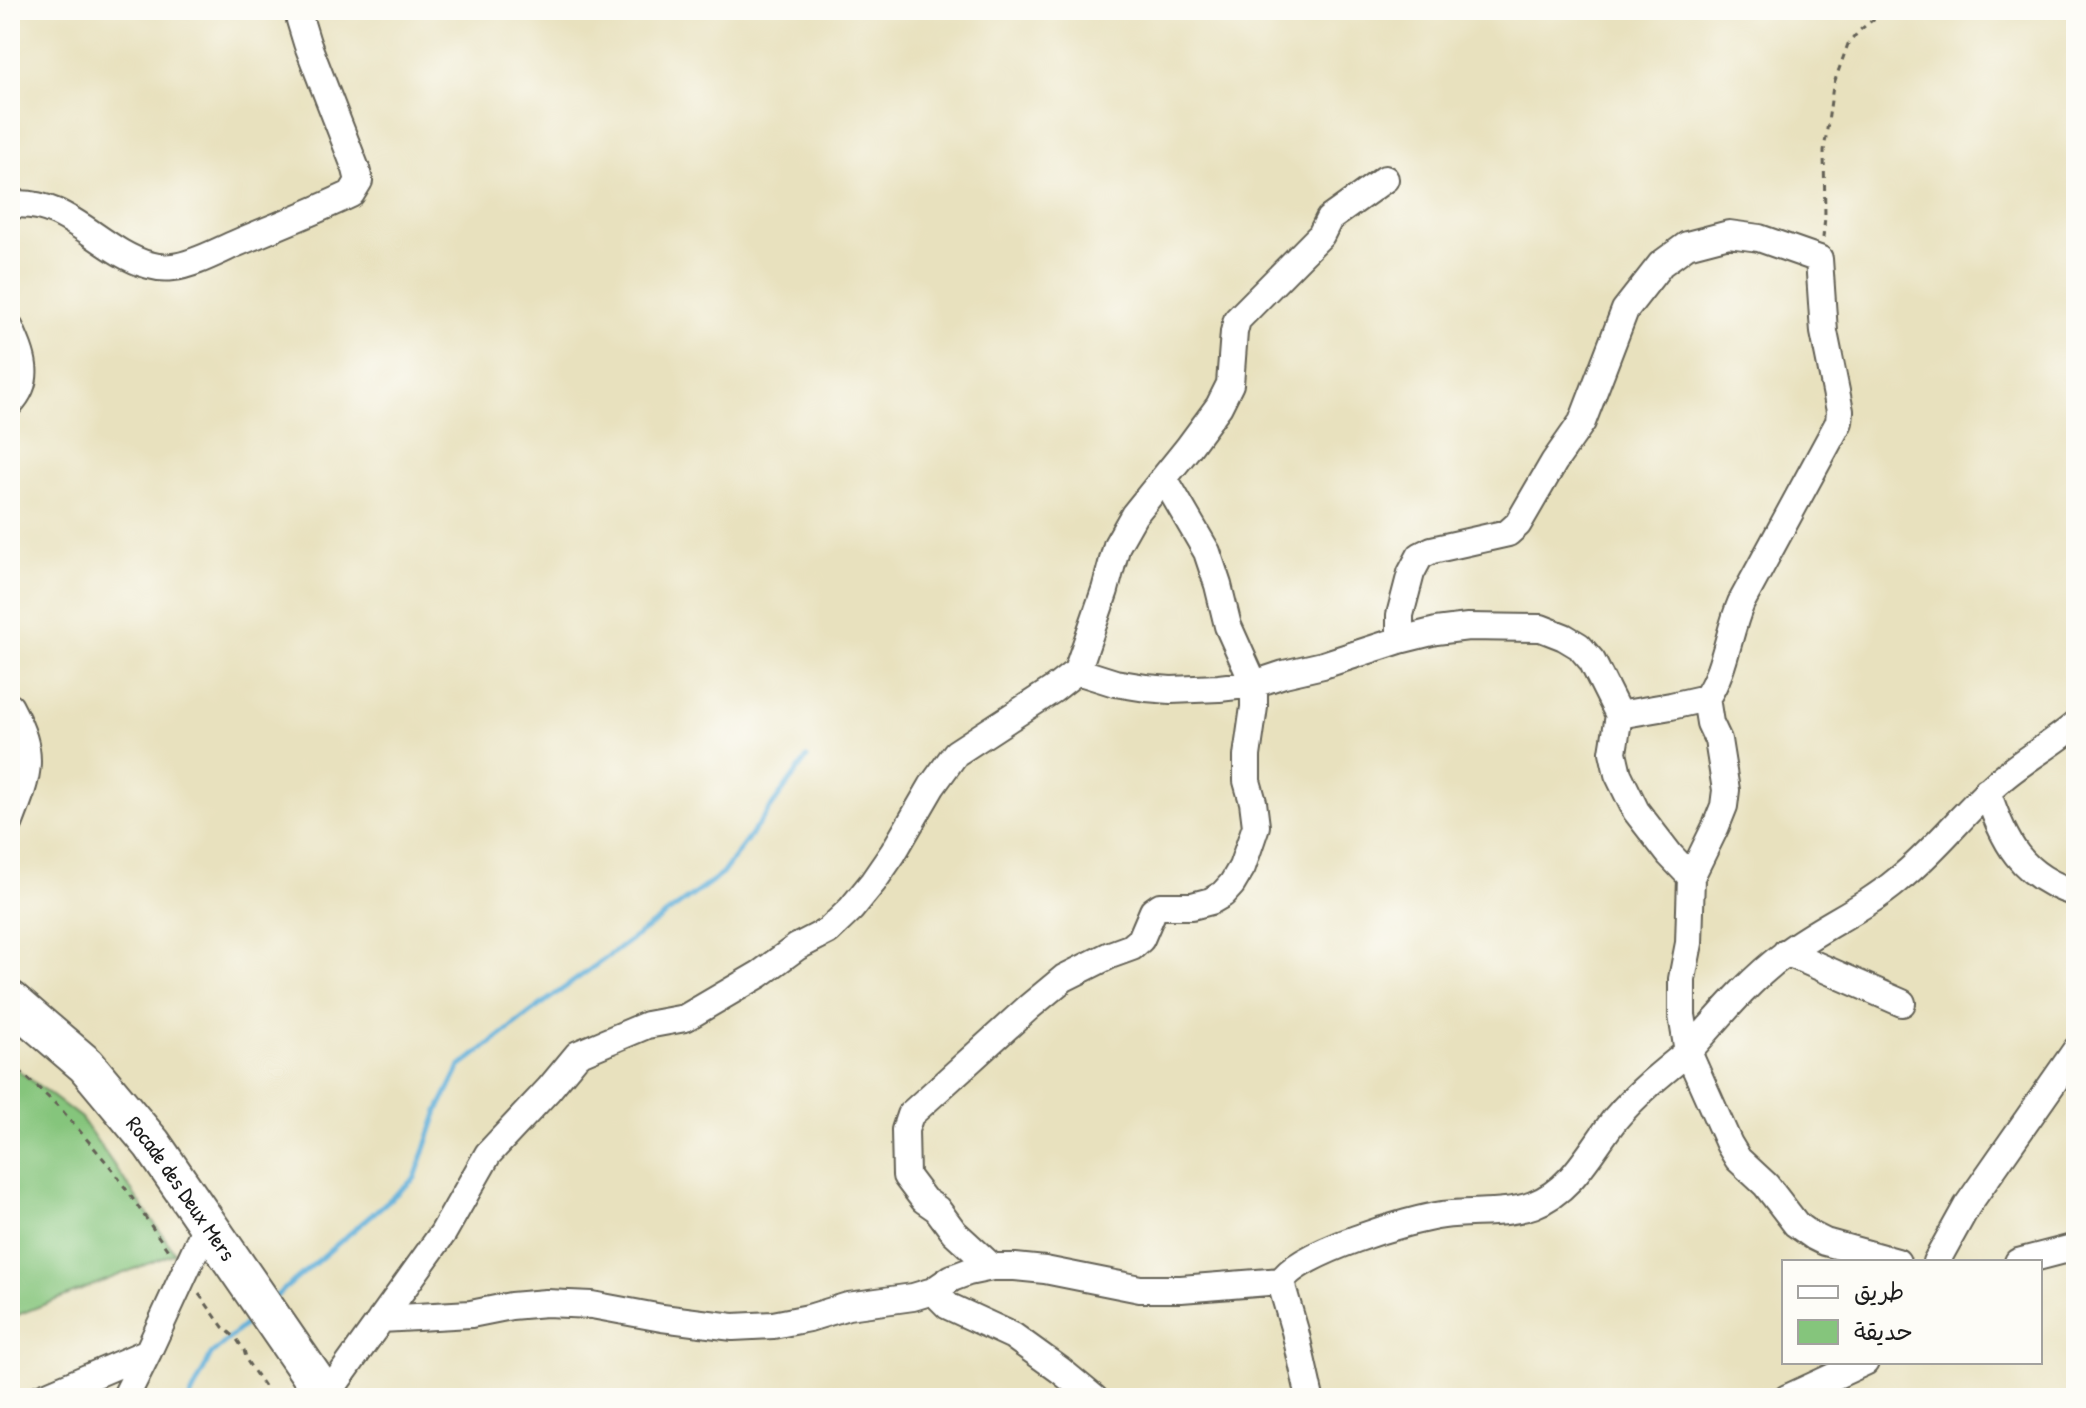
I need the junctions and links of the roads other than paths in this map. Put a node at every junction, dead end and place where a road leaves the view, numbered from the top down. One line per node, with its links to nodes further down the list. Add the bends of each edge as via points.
1 (300, 10): 3 (street, via 307,43 356,169 359,181 351,194 176,267 133,259 45,207)
2 (1385, 179): 6 (street, via 1329,219 1321,235 1237,320 1230,384)
3 (10, 205)
4 (10, 328): 5 (street, via 24,371 18,395)
5 (10, 403)
6 (1164, 478): 8 (street, via 1117,545); 9 (street, via 1207,552 1228,626)
7 (1400, 640): 9 (street); 10 (street, via 1400,615 1420,556 1490,539 1518,524 1582,422 1625,310 1661,264 1687,245 1729,234 1759,238 1819,259 1839,422 1741,603); 12 (street, via 1468,627 1541,628 1579,646)
8 (1077, 671): 9 (street, via 1115,683 1171,690); 31 (street, via 956,753 873,882 828,931 685,1018 647,1025 578,1054 488,1154 443,1233)
9 (1254, 684): 28 (street, via 1247,781 1256,826 1232,884 1211,901 1153,911 1132,947 1064,978 910,1115 905,1130 906,1176)
10 (1706, 698): 12 (street); 16 (street, via 1726,790 1716,826)
11 (10, 707): 15 (street, via 29,758)
12 (1619, 715): 16 (street, via 1613,752 1618,774 1636,811)
13 (2076, 724): 14 (street)
14 (1987, 791): 17 (street, via 2000,828 2021,861 2042,879); 18 (street, via 1897,881)
15 (10, 822)
16 (1691, 877): 22 (street, via 1682,979)
17 (2076, 893)
18 (1786, 952): 20 (street); 22 (street)
19 (10, 1000): 23 (highway, Rocade des Deux Mers, via 86,1065 152,1144)
20 (1902, 1003)
21 (2076, 1050): 26 (street, via 1967,1206)
22 (1688, 1052): 25 (street, via 1738,1159 1796,1224 1825,1242); 29 (street, via 1641,1091 1573,1177 1546,1199 1511,1210 1407,1222 1310,1259)
23 (207, 1224): 32 (street); 34 (highway, Rocade des Deux Mers)
24 (2076, 1247): 27 (street)
25 (1890, 1260)
26 (1937, 1260)
27 (2026, 1260)
28 (992, 1267): 29 (street, via 1045,1270 1140,1289); 30 (street, via 952,1278)
29 (1282, 1281): 38 (street)
30 (933, 1291): 31 (street, via 773,1325 733,1327 546,1303); 37 (street, via 948,1306 1013,1336)
31 (381, 1319): 34 (street)
32 (148, 1352): 35 (street); 36 (street)
33 (1861, 1364): 39 (street)
34 (326, 1397)
35 (40, 1398)
36 (125, 1398)
37 (1094, 1398)
38 (1310, 1398)
39 (1787, 1398)

